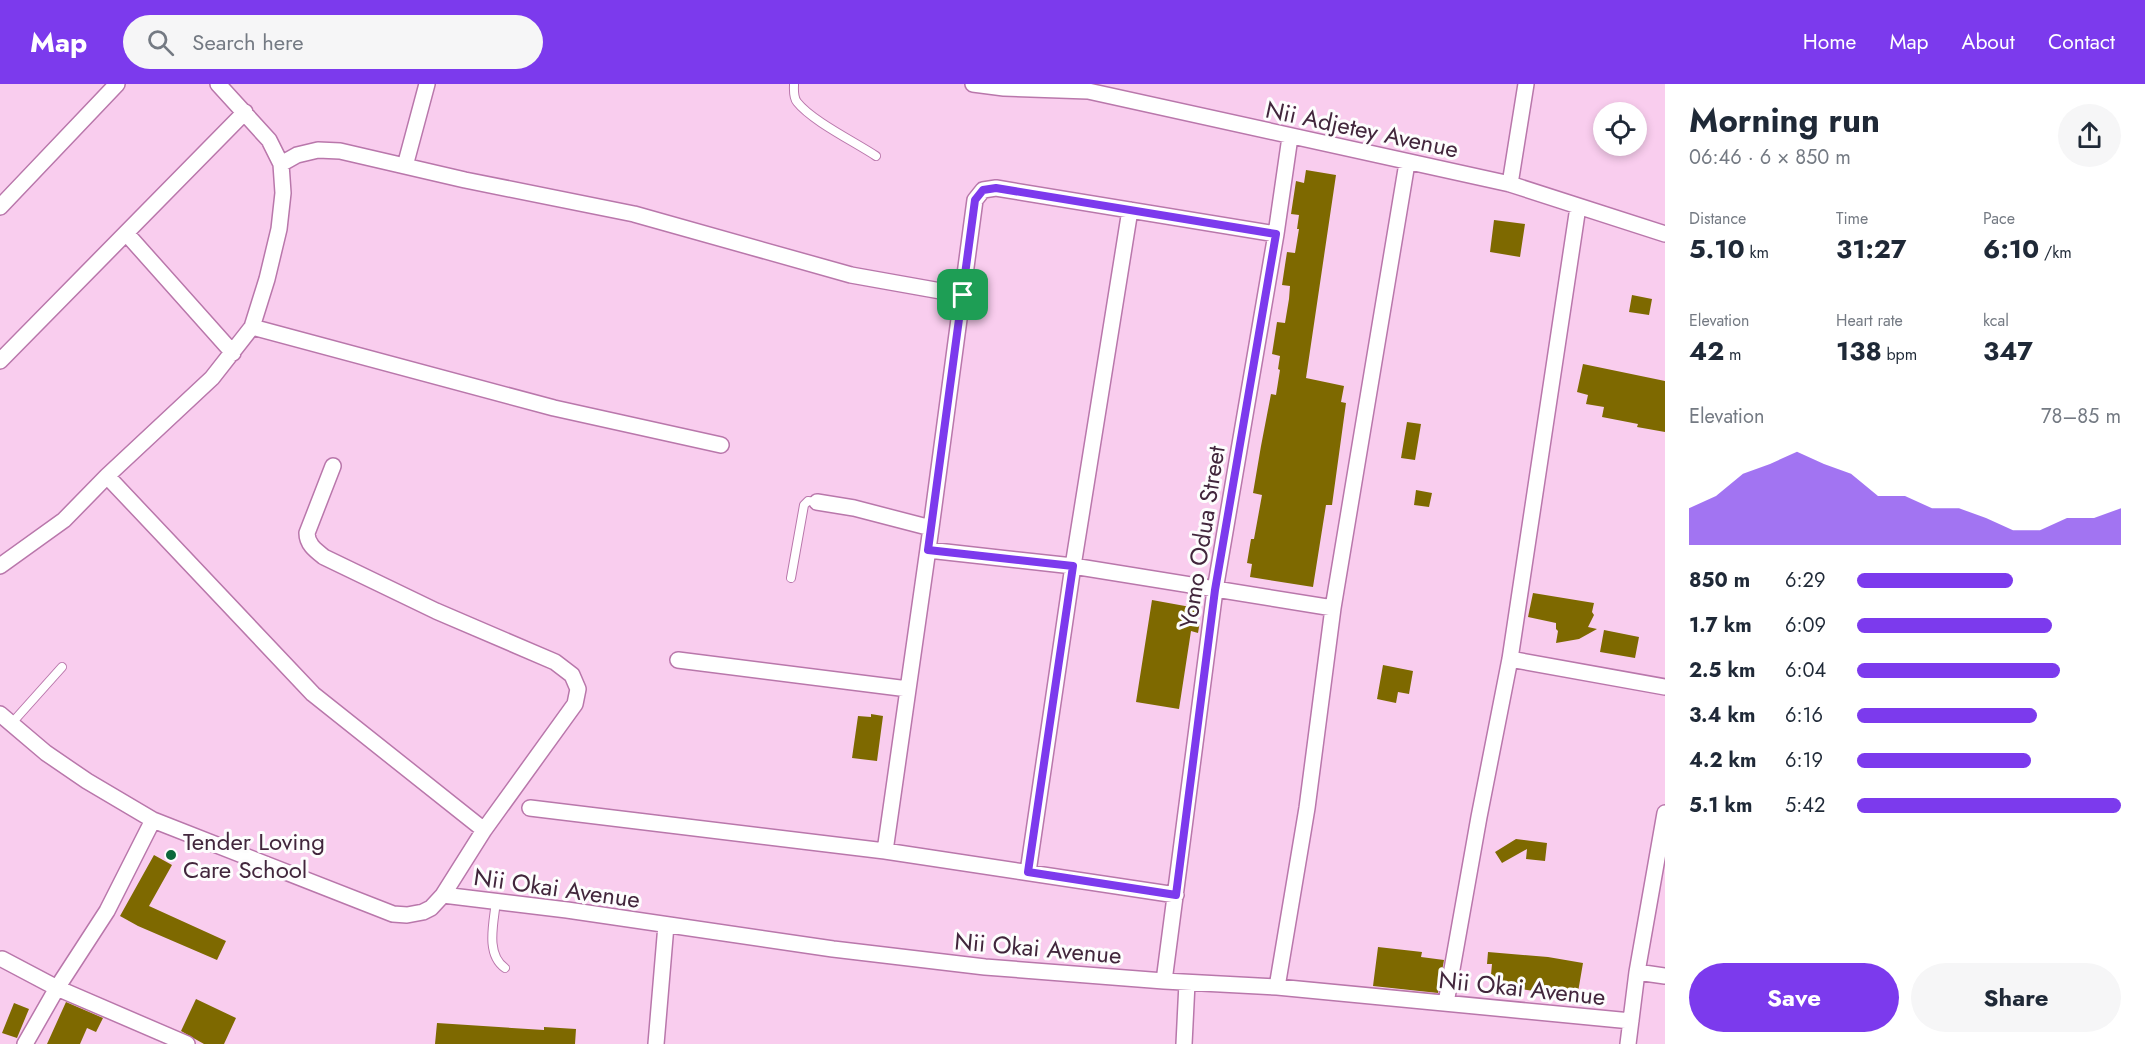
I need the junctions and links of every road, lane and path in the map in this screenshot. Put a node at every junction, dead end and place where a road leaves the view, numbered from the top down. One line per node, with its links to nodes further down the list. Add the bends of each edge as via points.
1 (117, 84): 14 (street)
2 (218, 84): 7 (street)
3 (427, 84): 12 (street)
4 (794, 84): 9 (lane, via 798,104)
5 (973, 84): 8 (street, Nii Adjetey Avenue, via 1088,91)
6 (1526, 84): 13 (street)
7 (245, 112): 11 (street, via 269,140); 17 (street)
8 (1290, 136): 10 (street, Nii Adjetey Avenue); 18 (street, Yomo Odua Street)
9 (876, 156)
10 (1407, 163): 13 (street, Nii Adjetey Avenue); 34 (street)
11 (281, 164): 12 (street, via 297,155 329,150); 21 (street, via 279,229)
12 (405, 166): 20 (street, via 634,214 851,275)
13 (1510, 184): 15 (street, Nii Adjetey Avenue)
14 (0, 207)
15 (1578, 207): 19 (street, Nii Adjetey Avenue); 35 (street)
16 (1130, 210): 18 (street); 20 (street, via 996,188 983,190 975,200); 31 (street)
17 (126, 233): 22 (street); 23 (street)
18 (1276, 234): 33 (street, Yomo Odua Street)
19 (1665, 234)
20 (963, 295): 28 (street)
21 (252, 327): 22 (street); 24 (street, via 554,408)
22 (233, 353): 26 (street, via 212,378)
23 (0, 361)
24 (721, 445)
25 (333, 466): 44 (street, via 307,533 315,550 436,611 555,662 572,675 578,688 575,704)
26 (107, 476): 30 (street, via 64,520); 44 (street, via 313,694)
27 (818, 502): 28 (street); 32 (lane, via 808,501 804,505)
28 (931, 528): 29 (street)
29 (928, 550): 31 (street); 39 (street)
30 (0, 566)
31 (1073, 566): 33 (street); 46 (street)
32 (791, 578)
33 (1215, 590): 34 (street); 48 (street, Yomo Odua Street)
34 (1333, 608): 57 (street, via 1307,808)
35 (1510, 659): 38 (street); 59 (street)
36 (678, 660): 39 (street)
37 (62, 667): 40 (lane)
38 (1665, 687)
39 (908, 688): 45 (street)
40 (5, 719): 43 (street, via 46,753)
41 (530, 808): 45 (street)
42 (1665, 813): 53 (street)
43 (153, 820): 47 (street, via 393,914 423,912); 58 (street, via 107,910)
44 (484, 830): 47 (street)
45 (885, 851): 46 (street)
46 (1028, 872): 48 (street)
47 (443, 895): 49 (street, Nii Okai Avenue)
48 (1176, 895): 55 (street, Yomo Odua Street)
49 (496, 902): 50 (street, Nii Okai Avenue); 52 (lane, via 493,951)
50 (666, 925): 55 (street, Nii Okai Avenue, via 985,967); 63 (street)
51 (2, 959): 58 (street)
52 (505, 968)
53 (1637, 972): 54 (street); 60 (street)
54 (1665, 976)
55 (1164, 981): 56 (street, Nii Okai Avenue)
56 (1187, 983): 57 (street, Nii Okai Avenue); 64 (street)
57 (1276, 987): 59 (street, Nii Okai Avenue)
58 (57, 988): 61 (street); 62 (street)
59 (1446, 1003): 60 (street, Nii Okai Avenue)
60 (1631, 1021): 65 (street)
61 (25, 1044)
62 (187, 1044)
63 (656, 1044)
64 (1184, 1044)
65 (1628, 1044)

